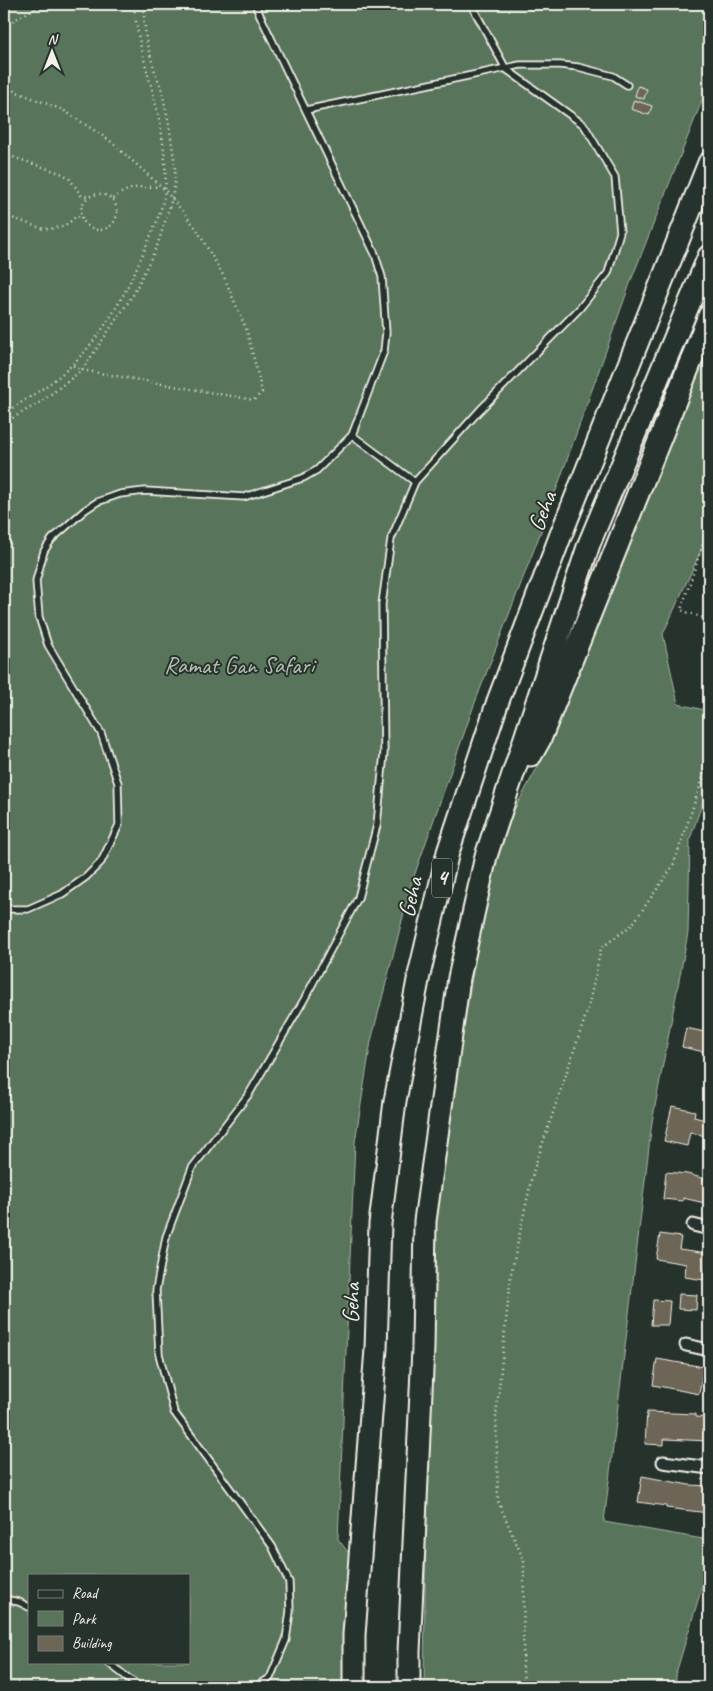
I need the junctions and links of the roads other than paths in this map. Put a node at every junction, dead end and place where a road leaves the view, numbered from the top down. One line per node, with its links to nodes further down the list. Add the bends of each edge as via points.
1 (256, 4): 5 (lane)
2 (471, 4): 3 (lane)
3 (506, 68): 4 (lane, via 520,64 560,64 613,76); 5 (lane); 10 (lane, via 584,125 615,177 620,232 608,273 580,308)
4 (627, 85)
5 (306, 110): 9 (lane, via 363,226 382,277 384,351)
6 (709, 163): 24 (highway, Geha / 4, via 498,701 448,852 419,975 396,1100 380,1224 376,1349)
7 (709, 256): 11 (highway, 4, via 589,544)
8 (709, 316): 11 (highway, via 540,739)
9 (352, 435): 10 (lane); 12 (lane, via 317,470 293,482 244,497 145,492 120,494 97,502 52,539 44,551 36,581 39,617 48,645 101,733 118,783 119,825 101,862 86,877 62,894 28,909)
10 (415, 482): 23 (lane, via 391,539 382,604 384,753 377,825 358,898 249,1094 192,1168 166,1236 156,1290 159,1354 174,1412 272,1546 289,1582 286,1640 270,1678)
11 (502, 806): 25 (highway, 4, via 486,856 460,978 425,1221)
12 (4, 909)
13 (693, 1225): 14 (street)
14 (709, 1229)
15 (686, 1345): 16 (street)
16 (709, 1350)
17 (663, 1462): 18 (street)
18 (709, 1468)
19 (4, 1599): 20 (lane)
20 (28, 1606)
21 (110, 1664): 22 (lane)
22 (140, 1687)
23 (255, 1687)
24 (352, 1687)
25 (409, 1687)

